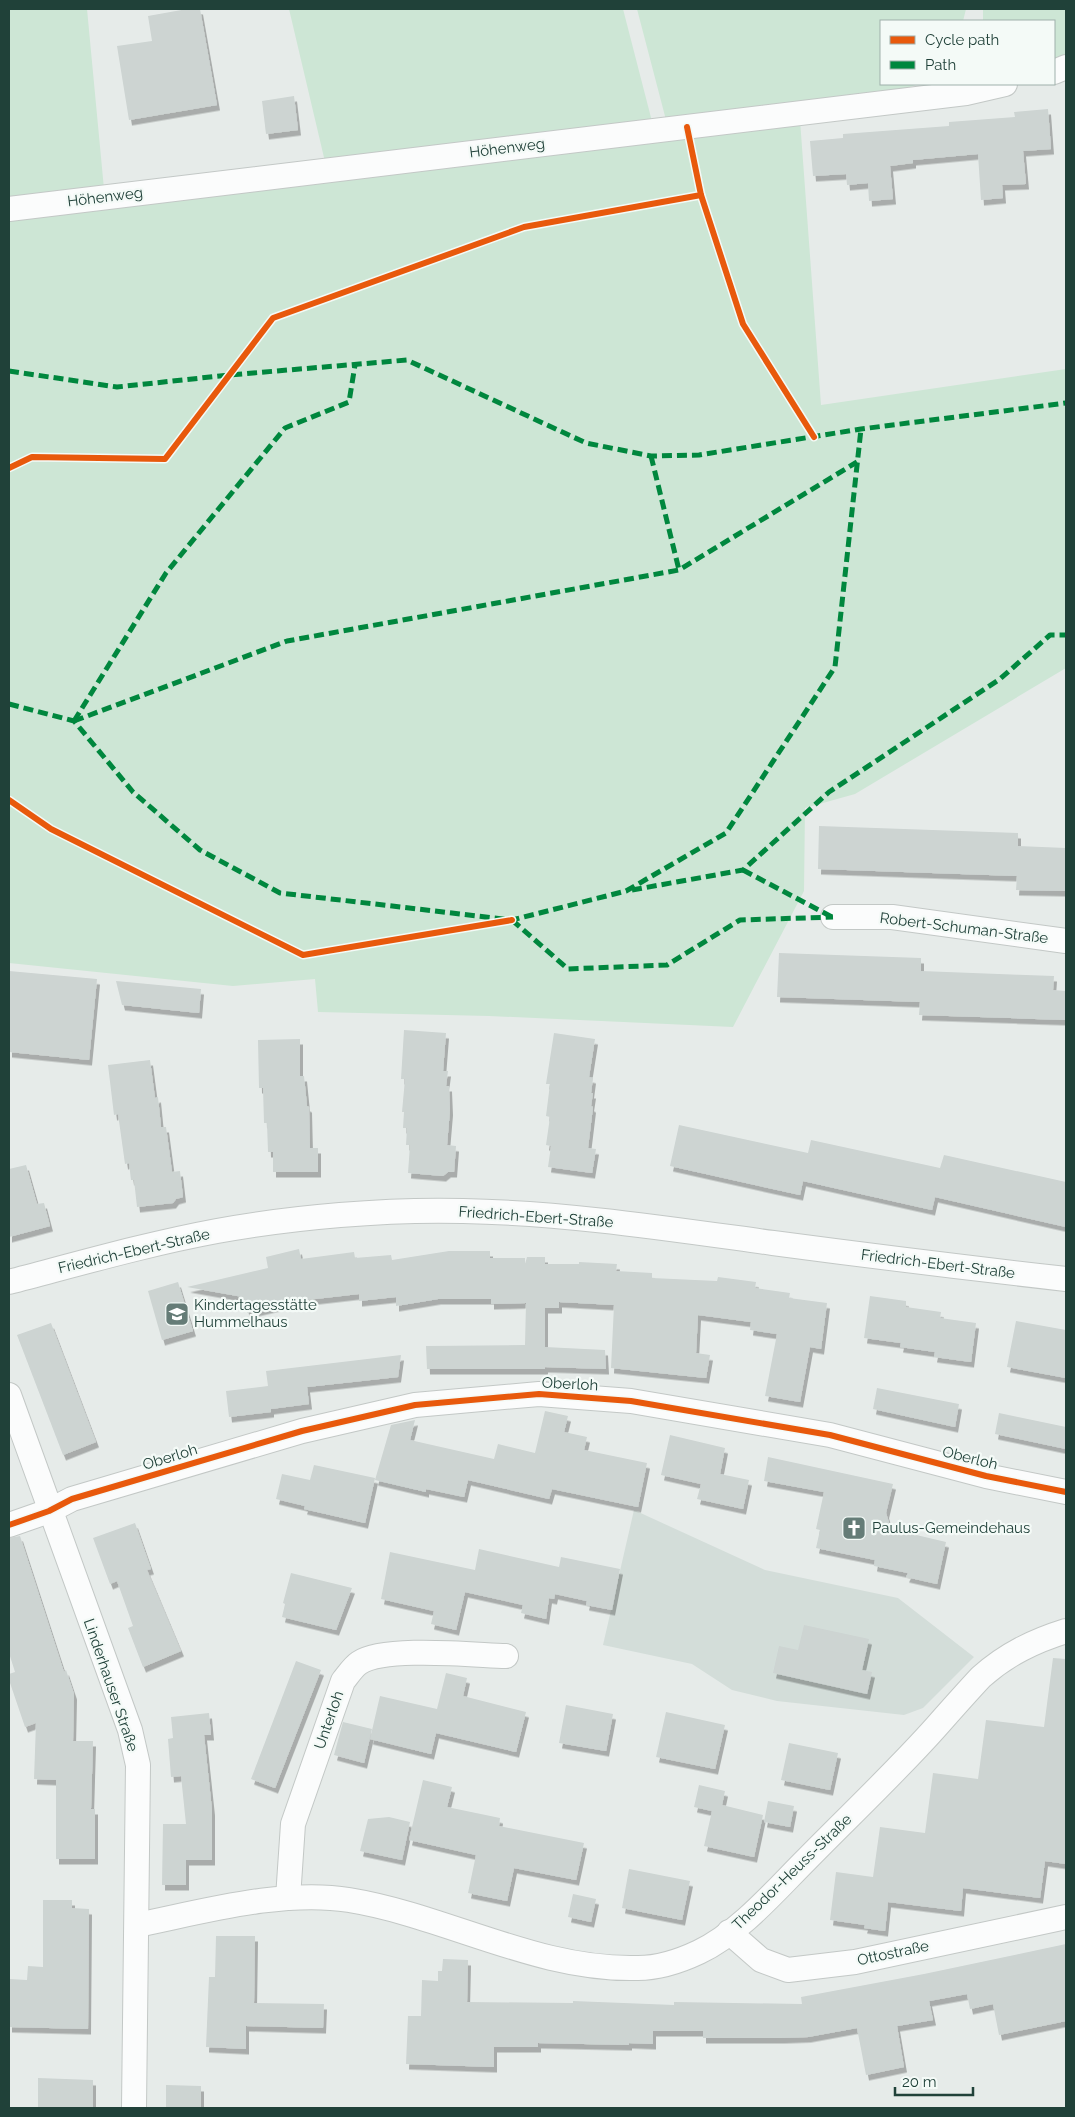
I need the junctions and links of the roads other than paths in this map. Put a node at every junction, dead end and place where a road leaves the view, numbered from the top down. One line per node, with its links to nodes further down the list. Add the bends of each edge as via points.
1 (1001, 85): 2 (street, Höhenweg, via 966,93)
2 (9, 209)
3 (833, 917): 4 (street, Robert-Schuman-Straße, via 892,917)
4 (1066, 941)
5 (1066, 1279): 6 (street, Friedrich-Ebert-Straße, via 631,1224 462,1211 345,1216 219,1231)
6 (9, 1282)
7 (9, 1395): 9 (street, Linderhauser Straße)
8 (1066, 1492): 9 (street, Oberloh, via 986,1476 830,1435 631,1401 539,1394 415,1405 302,1431 72,1499)
9 (49, 1511): 10 (street, Oberloh); 15 (street, Linderhauser Straße, via 130,1730 138,1765)
10 (9, 1525)
11 (1066, 1631): 16 (street, Theodor-Heuss-Straße, via 1010,1654 981,1676 886,1778 765,1901)
12 (506, 1656): 13 (street, Unterloh, via 386,1654 359,1663 343,1681 293,1824)
13 (288, 1898): 15 (street, Theodor-Heuss-Straße, via 222,1907); 16 (street, Theodor-Heuss-Straße, via 348,1900 555,1959 601,1966 639,1968 670,1964 701,1951)
14 (1066, 1917): 16 (street, Ottostraße, via 855,1962 788,1970 761,1960)
15 (137, 1926): 17 (street, Linderhauser Straße)
16 (730, 1932)
17 (134, 2108)

